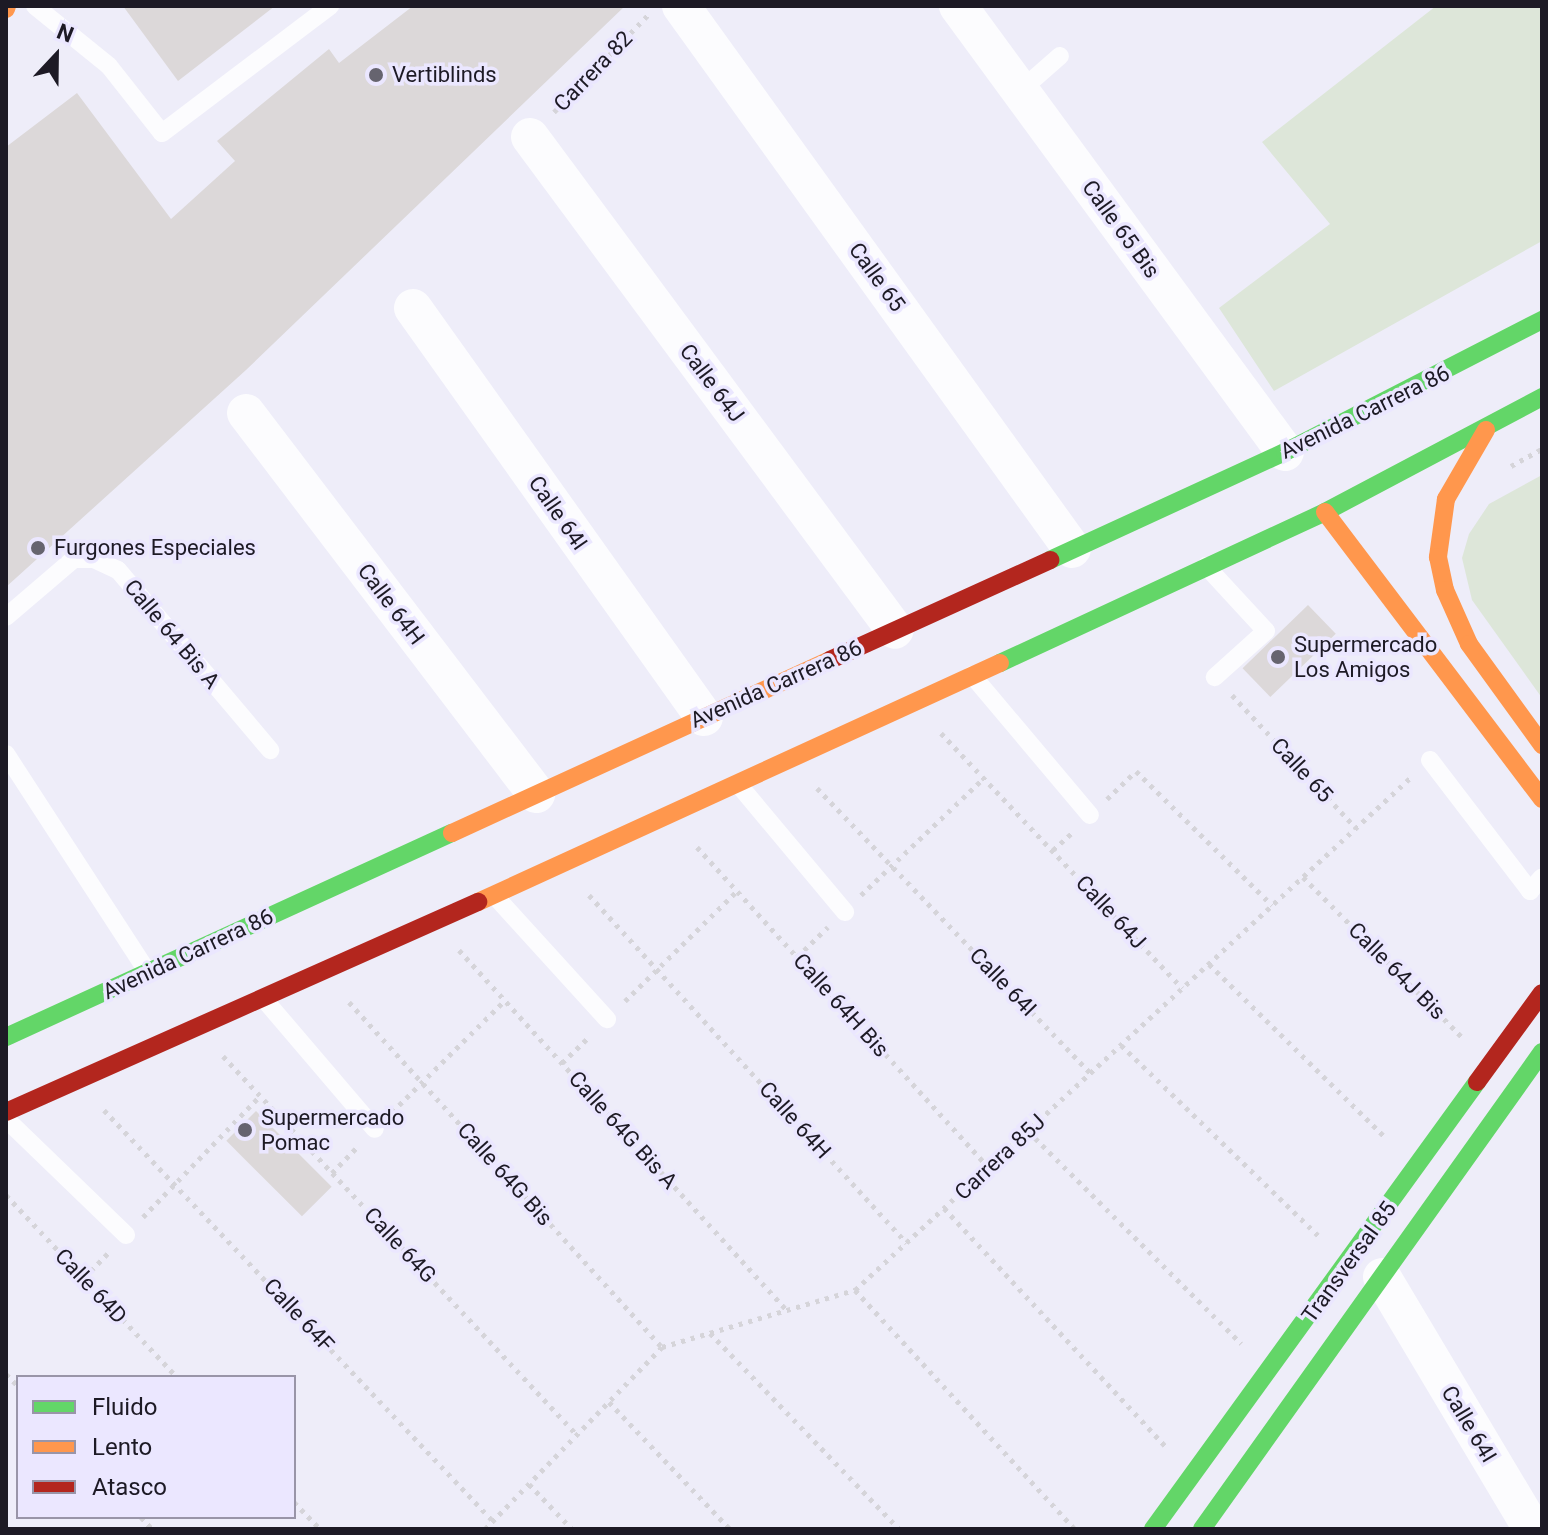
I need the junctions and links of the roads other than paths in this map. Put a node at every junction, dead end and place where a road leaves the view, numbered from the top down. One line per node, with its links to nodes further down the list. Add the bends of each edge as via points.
1 (35, 6): 2 (lane, via 109,66 162,133)
2 (330, 6)
3 (681, 6): 15 (street, Calle 65)
4 (958, 6): 6 (street, Calle 65 Bis)
5 (1060, 56): 6 (lane)
6 (1020, 91): 13 (street, Calle 65 Bis)
7 (530, 137): 18 (street, Calle 64J)
8 (413, 308): 21 (street, Calle 64I)
9 (1542, 320): 13 (main road, Avenida Carrera 86)
10 (1542, 397): 12 (main road)
11 (246, 413): 27 (street, Calle 64H)
12 (1486, 430): 14 (main road); 22 (main road, via 1446,499 1438,557 1445,590 1469,644)
13 (1285, 452): 15 (main road, Avenida Carrera 86)
14 (1325, 512): 16 (main road); 28 (main road)
15 (1072, 549): 18 (main road, Avenida Carrera 86)
16 (1206, 566): 19 (main road); 20 (lane, via 1266,631)
17 (6, 617): 23 (lane, Calle 64 Bis A, via 74,559 94,559 118,570)
18 (895, 630): 21 (main road, Avenida Carrera 86)
19 (972, 675): 26 (main road); 29 (lane)
20 (1215, 677)
21 (704, 717): 27 (main road, Avenida Carrera 86)
22 (1542, 745)
23 (270, 750)
24 (6, 754): 33 (lane)
25 (1430, 760): 30 (lane, via 1530,891)
26 (738, 784): 31 (main road); 32 (lane)
27 (536, 794): 33 (main road, Avenida Carrera 86)
28 (1542, 799)
29 (1090, 815)
30 (1542, 877)
31 (494, 895): 35 (main road); 36 (lane)
32 (845, 912)
33 (148, 973): 37 (main road, Avenida Carrera 86)
34 (1542, 993): 43 (main road, Transversal 85, via 1417,1167)
35 (263, 998): 39 (main road); 41 (lane)
36 (607, 1019)
37 (6, 1037)
38 (1542, 1052): 43 (main road, Transversal 85)
39 (6, 1112)
40 (6, 1119): 42 (lane)
41 (375, 1129)
42 (126, 1235)
43 (1365, 1270): 44 (main road, Transversal 85, via 1270,1371); 45 (main road, Transversal 85); 48 (street, Calle 64I)
44 (1193, 1478): 45 (main road); 46 (main road, Transversal 85)
45 (1219, 1521): 47 (main road, Transversal 85)
46 (1153, 1529)
47 (1202, 1529)
48 (1532, 1529)

